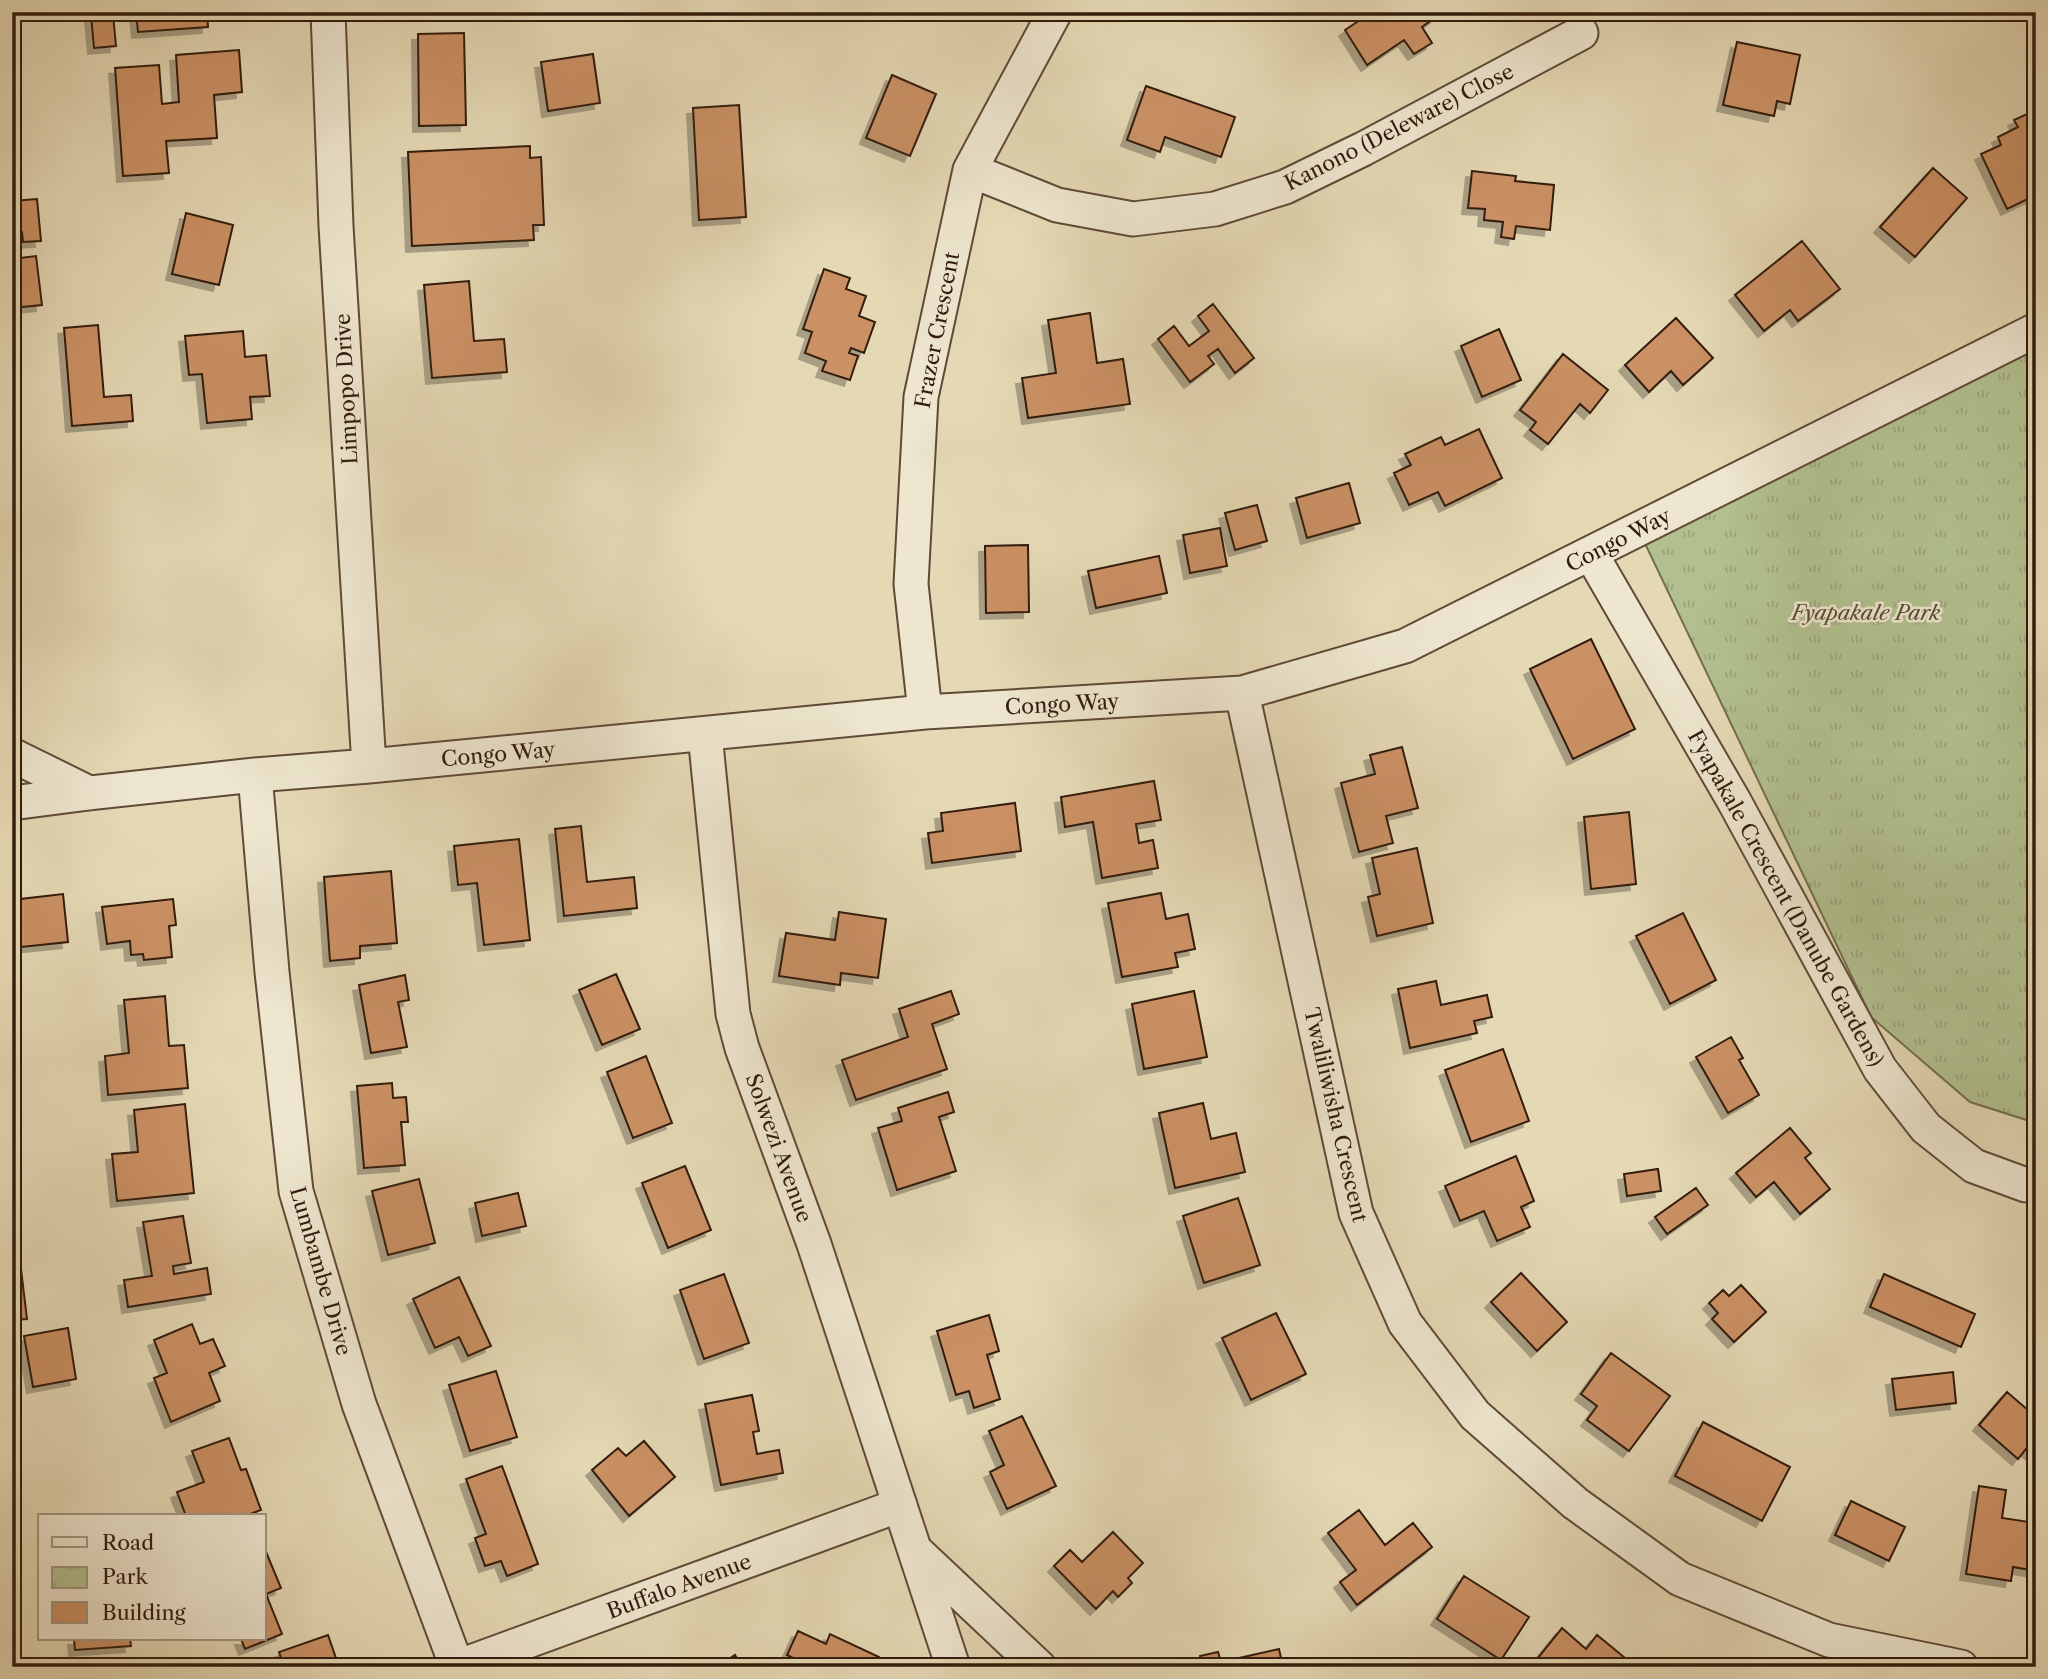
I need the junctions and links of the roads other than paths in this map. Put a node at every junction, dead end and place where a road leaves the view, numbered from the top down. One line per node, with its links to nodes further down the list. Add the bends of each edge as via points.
1 (328, 12): 11 (street, Limpopo Drive, via 336,226)
2 (1055, 12): 4 (street, Frazer Crescent)
3 (1581, 33): 4 (street, Kanono (Deleware) Close, via 1352,155 1285,187 1215,209 1133,219 1058,205)
4 (970, 170): 8 (street, Frazer Crescent, via 921,397 911,584)
5 (2036, 330): 6 (street, Congo Way)
6 (1591, 554): 7 (street, Congo Way, via 1405,646); 15 (street, Fyapakale Crescent (Danube Gardens), via 1734,800 1880,1069 1926,1128 1974,1166)
7 (1242, 694): 8 (street, Congo Way); 18 (street, Twaliliwisha Crescent, via 1356,1213 1405,1323 1475,1415 1575,1503 1680,1579)
8 (925, 712): 9 (street, Congo Way)
9 (705, 734): 11 (street, Congo Way); 16 (street, Solwezi Avenue, via 733,1014)
10 (12, 755): 13 (street)
11 (369, 766): 12 (street, Congo Way)
12 (255, 775): 13 (street, Congo Way); 19 (street, Lumbambe Drive, via 296,1191 359,1404)
13 (89, 793): 14 (street, Congo Way)
14 (12, 803)
15 (2036, 1185)
16 (900, 1505): 17 (street, Solwezi Avenue); 19 (street, Buffalo Avenue)
17 (915, 1549): 20 (street, Solwezi Avenue); 21 (street, Solwezi Avenue)
18 (1824, 1653): 22 (street, Twaliliwisha Crescent)
19 (457, 1667)
20 (953, 1667)
21 (1039, 1667)
22 (1961, 1667)

